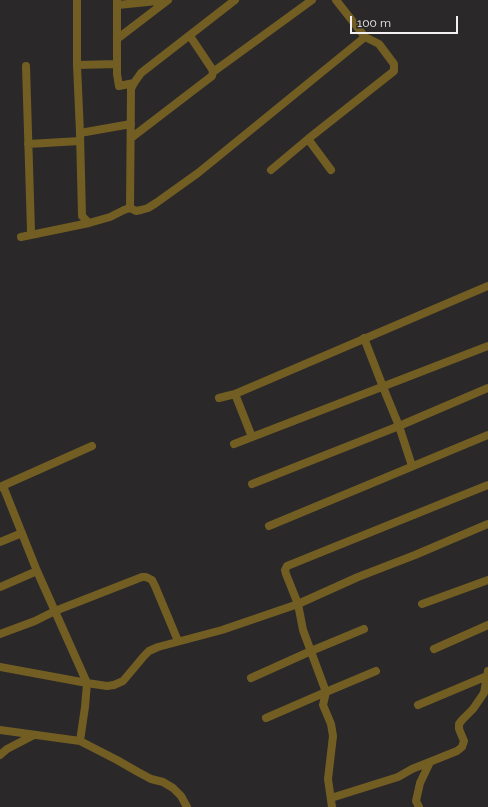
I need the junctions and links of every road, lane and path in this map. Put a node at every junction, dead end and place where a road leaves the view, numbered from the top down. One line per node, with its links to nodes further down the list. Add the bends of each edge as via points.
1 (77, 0): 12 (street)
2 (168, 0): 6 (street); 9 (street)
3 (235, 0): 7 (street)
4 (312, 0): 13 (street)
5 (336, 0): 8 (street)
6 (118, 2): 9 (street)
7 (190, 36): 13 (street); 14 (street, via 141,73)
8 (365, 37): 18 (street, via 379,44 394,64 394,70); 22 (street, via 156,203 136,211)
9 (117, 39): 10 (street)
10 (117, 64): 12 (street); 14 (street, via 119,86)
11 (26, 66): 19 (street)
12 (77, 66): 16 (street)
13 (213, 72): 17 (street, via 210,78)
14 (134, 83): 15 (street, via 131,89)
15 (131, 124): 16 (street); 17 (street)
16 (80, 137): 19 (street); 23 (street, via 82,216)
17 (131, 138): 22 (street)
18 (308, 139): 20 (street); 21 (street)
19 (28, 144): 24 (street)
20 (271, 170)
21 (331, 170)
22 (130, 208): 23 (street, via 110,218)
23 (89, 223): 25 (street)
24 (31, 231)
25 (21, 237)
26 (488, 286): 27 (street)
27 (364, 338): 29 (street); 31 (street)
28 (488, 346): 29 (street)
29 (383, 387): 33 (street); 35 (street)
30 (488, 388): 33 (street)
31 (235, 394): 32 (street); 35 (street)
32 (218, 398)
33 (399, 426): 38 (street); 39 (street)
34 (488, 435): 38 (street)
35 (252, 437): 36 (street)
36 (234, 444)
37 (92, 446): 41 (street)
38 (412, 466): 43 (street)
39 (252, 484)
40 (488, 485): 49 (street, via 287,566 286,574)
41 (1, 486): 44 (street)
42 (488, 524): 49 (street)
43 (269, 526)
44 (22, 533): 45 (street); 46 (street)
45 (0, 542)
46 (37, 571): 48 (street); 51 (street)
47 (488, 580): 50 (street)
48 (0, 586)
49 (298, 604): 55 (street, via 222,630); 57 (street, via 303,630)
50 (422, 604)
51 (55, 611): 54 (street); 55 (street, via 146,577 152,580); 62 (street)
52 (488, 625): 56 (street)
53 (364, 629): 57 (street)
54 (0, 634)
55 (178, 641): 62 (street, via 149,651 123,681 107,686)
56 (434, 649)
57 (311, 651): 61 (street); 63 (street)
58 (0, 667): 62 (street)
59 (376, 671): 63 (street)
60 (488, 674): 64 (street); 70 (street, via 484,694 460,724 459,729 464,741 462,746 457,751)
61 (251, 678)
62 (87, 683): 68 (street)
63 (326, 692): 65 (street); 71 (street, via 323,705 333,736 328,779)
64 (418, 704)
65 (266, 718)
66 (0, 730): 67 (street)
67 (34, 735): 68 (street); 69 (street)
68 (80, 741): 72 (street, via 173,788)
69 (0, 755)
70 (430, 762): 71 (street, via 398,777); 74 (street, via 420,783 416,801)
71 (331, 798): 73 (street)
72 (187, 807)
73 (332, 807)
74 (419, 807)

